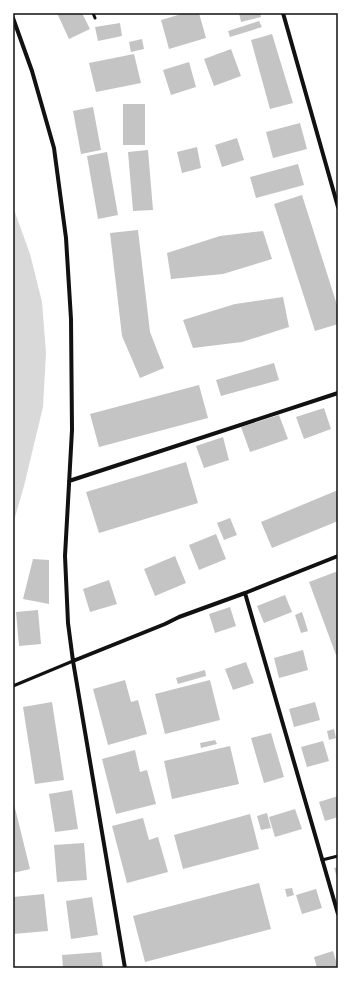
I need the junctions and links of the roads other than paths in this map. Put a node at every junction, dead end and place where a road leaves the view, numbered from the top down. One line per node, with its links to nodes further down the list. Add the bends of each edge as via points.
1 (93, 13): 4 (lane)
2 (284, 13): 5 (street)
3 (13, 18): 7 (street, via 32,71 54,148 61,196 71,319 72,430)
4 (95, 18)
5 (338, 207)
6 (338, 393): 7 (street)
7 (69, 481): 10 (street, via 65,556)
8 (338, 556): 9 (street)
9 (245, 593): 10 (street, via 179,616); 13 (street)
10 (73, 661): 11 (lane); 15 (street)
11 (13, 686)
12 (338, 856): 13 (lane)
13 (322, 860): 14 (street)
14 (338, 914)
15 (125, 968)

